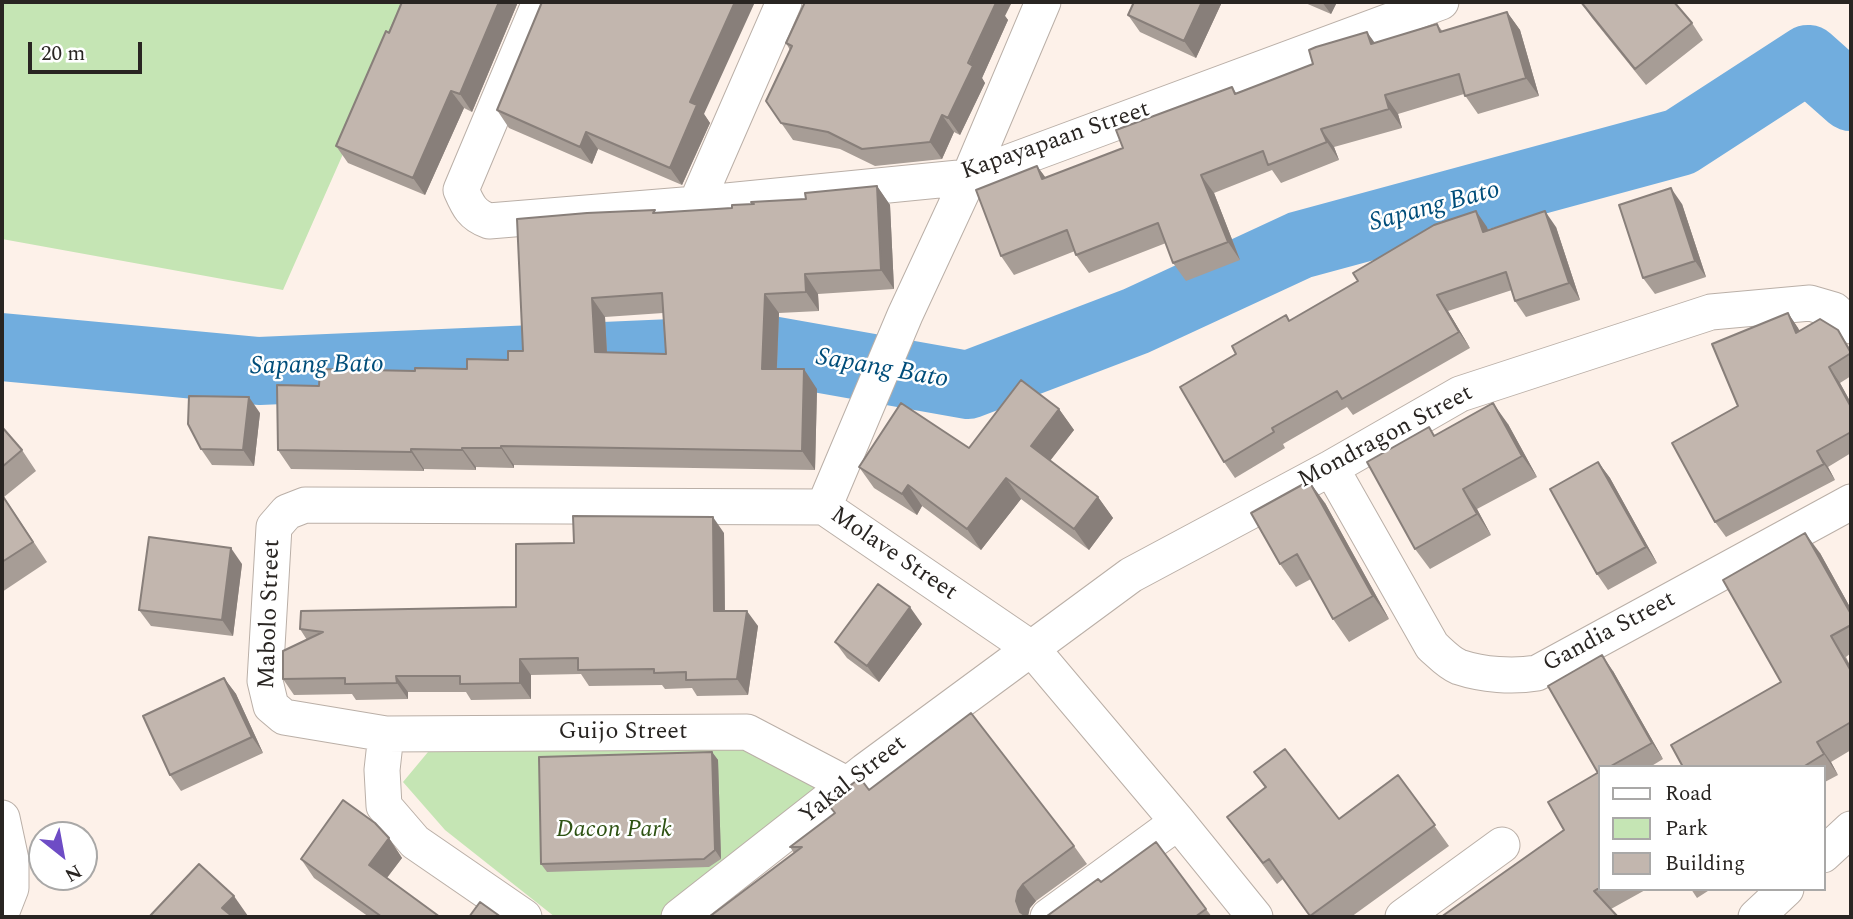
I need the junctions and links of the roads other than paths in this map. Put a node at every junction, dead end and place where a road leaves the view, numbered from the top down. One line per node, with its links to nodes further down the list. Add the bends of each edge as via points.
1 (540, 2): 6 (street, Kapayapaan Street, via 461,190 469,208 489,221)
2 (784, 2): 6 (street)
3 (1043, 2): 5 (street)
4 (1441, 2): 5 (street, Kapayapaan Street)
5 (968, 177): 6 (street, Kapayapaan Street); 10 (street)
6 (696, 204)
7 (1851, 326): 8 (street, Mondragon Street, via 1834,310 1810,303 1711,312 1460,394)
8 (1331, 468): 9 (street, Gandia Street, via 1432,646 1457,666 1522,676 1537,673); 12 (street, Mondragon Street, via 1131,575)
9 (1851, 502)
10 (824, 507): 11 (street, Molave Street, via 305,505 287,512); 12 (street, Molave Street)
11 (274, 527): 13 (street, Mabolo Street, via 265,681 271,706 284,716)
12 (1032, 649): 14 (street, Yakal Street); 16 (street, Molave Street)
13 (386, 734): 14 (street, Guijo Street, via 747,732); 22 (street, via 384,806 415,842)
14 (848, 785): 23 (street, Yakal Street)
15 (2, 818): 21 (street, via 11,860 11,888)
16 (1178, 822): 24 (street); 25 (street, Molave Street)
17 (1851, 829): 19 (street)
18 (1502, 845): 26 (street)
19 (1825, 853)
20 (1784, 891): 27 (street)
21 (2, 911)
22 (524, 917)
23 (679, 917)
24 (1048, 917)
25 (1255, 917)
26 (1403, 917)
27 (1756, 917)

